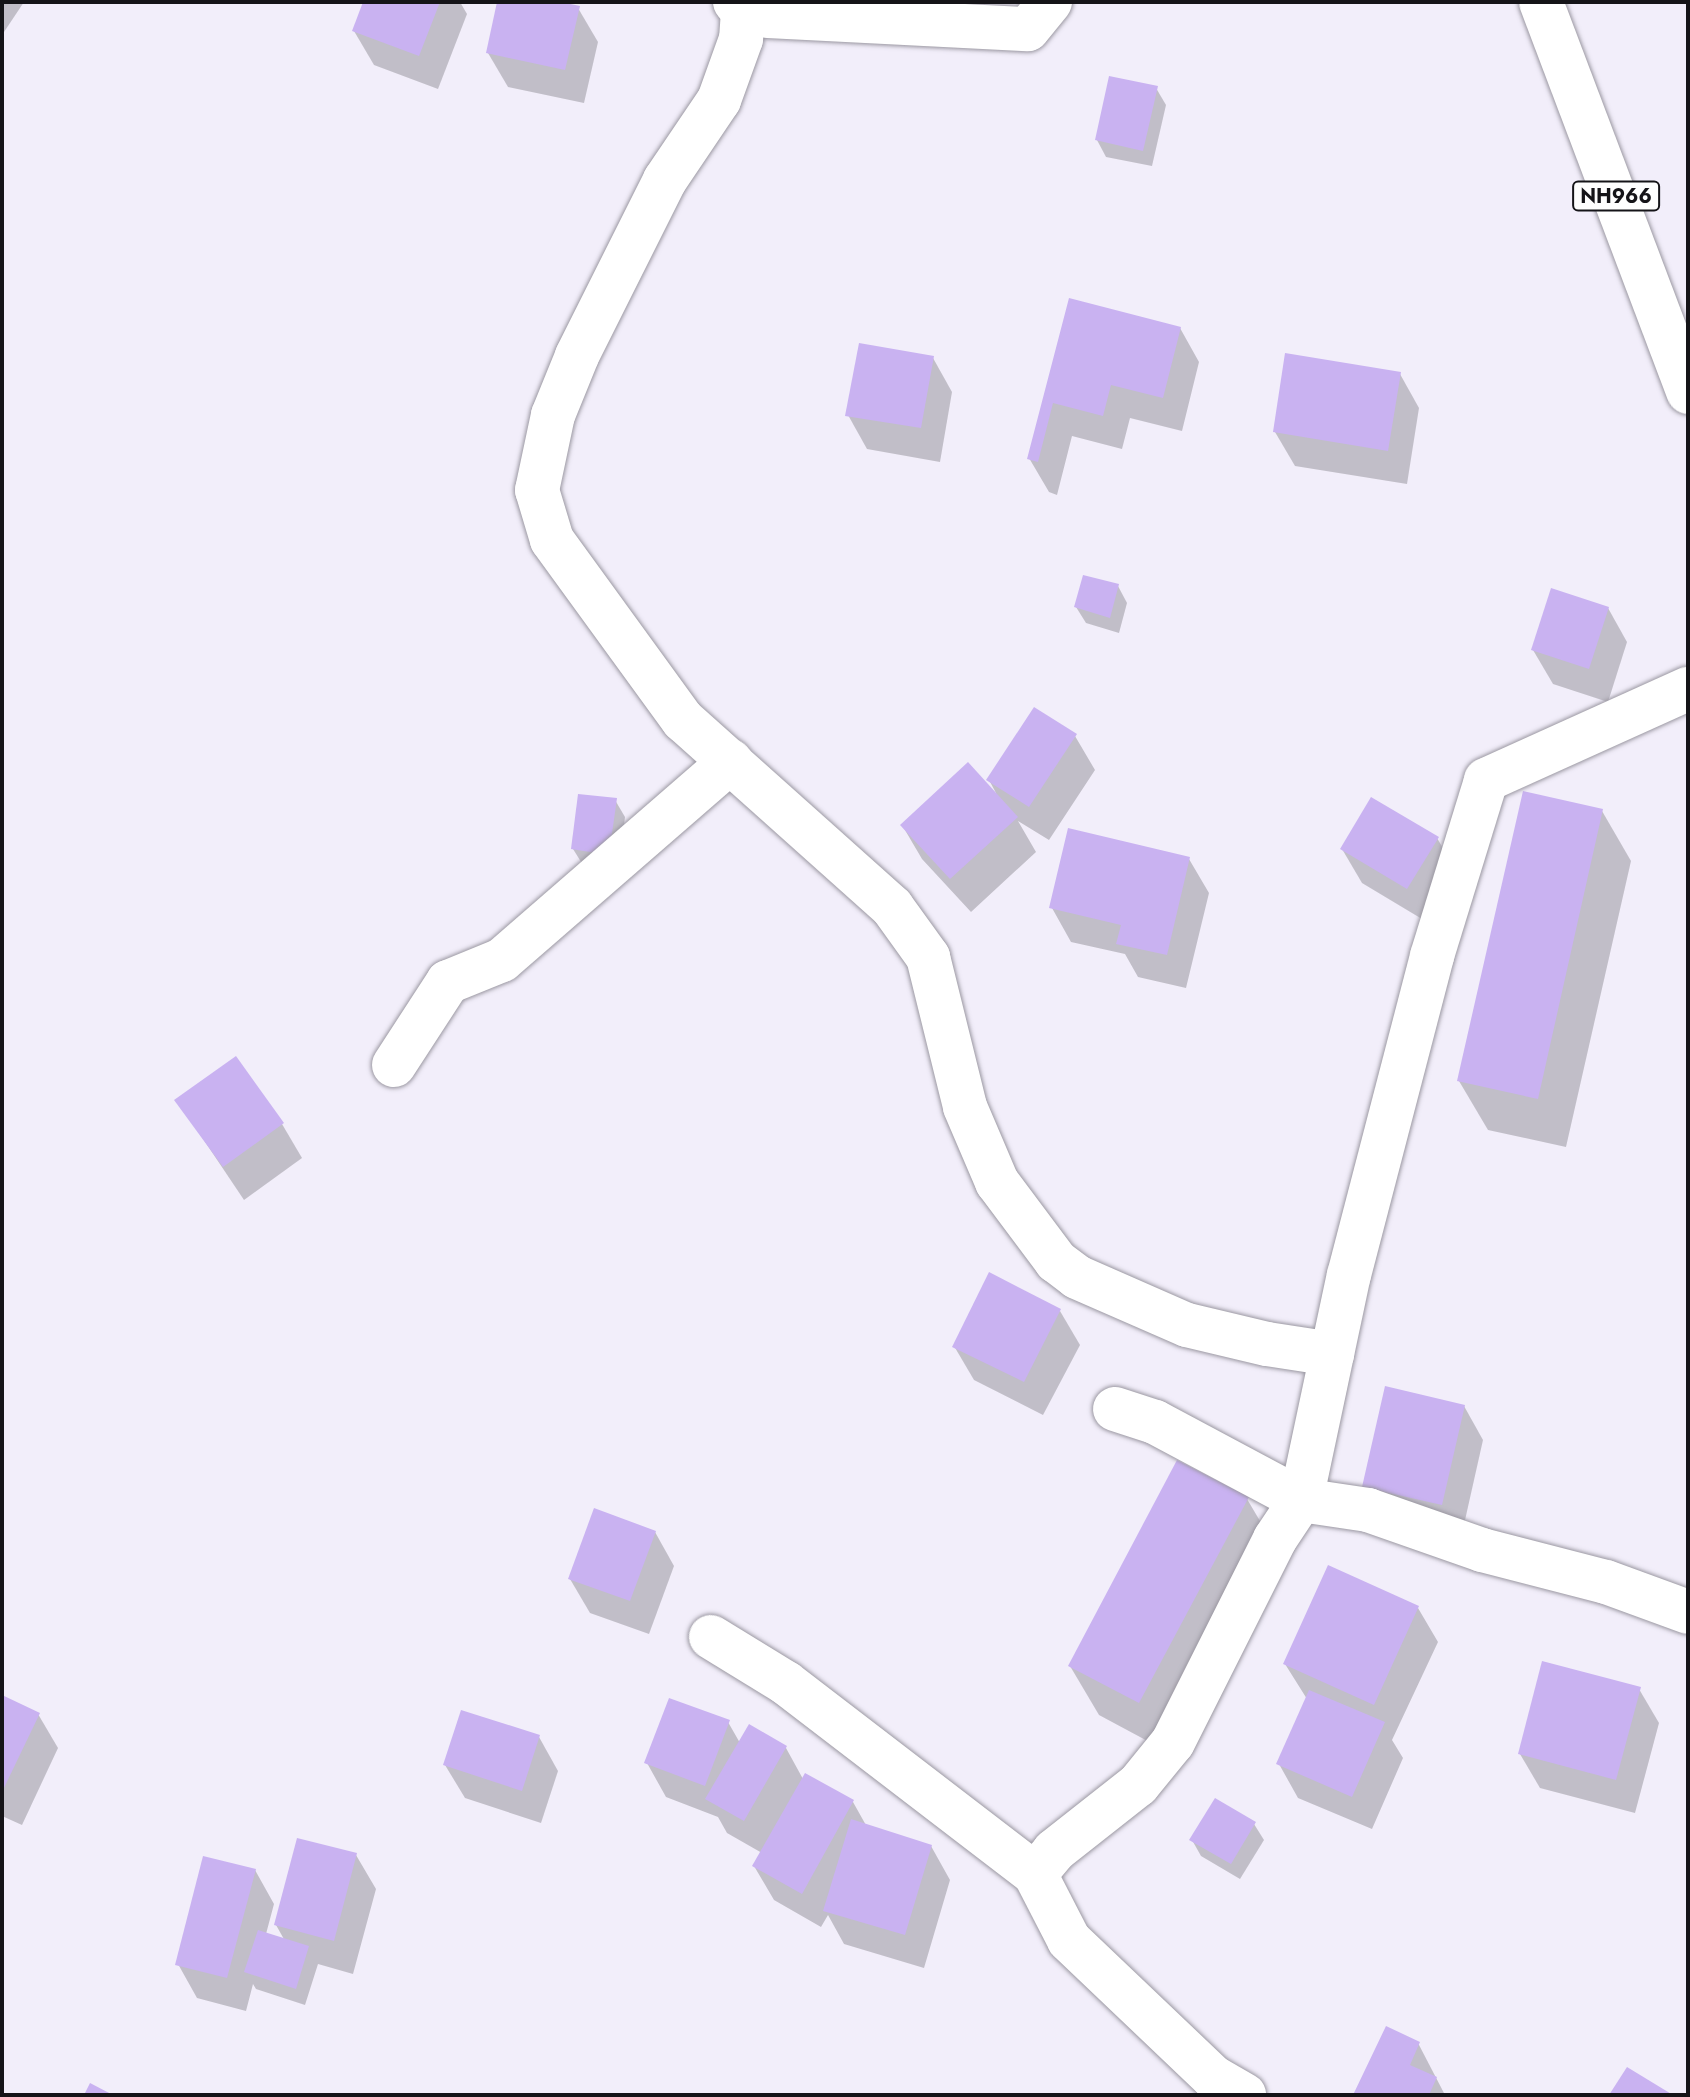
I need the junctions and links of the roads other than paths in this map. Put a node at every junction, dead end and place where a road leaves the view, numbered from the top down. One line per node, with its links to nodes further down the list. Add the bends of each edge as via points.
1 (1050, 2): 3 (main road, via 1028,29 768,16)
2 (1541, 2): 4 (main road, NH966)
3 (739, 7): 6 (main road, via 741,39 719,100 665,180 577,356 553,415 537,490 552,540 683,720)
4 (1688, 392)
5 (1688, 689): 8 (main road, via 1486,780 1432,956)
6 (731, 761): 7 (main road, via 502,960 448,982); 8 (main road, via 892,907 928,957 970,1119 997,1182 1056,1261 1077,1277 1187,1325)
7 (394, 1065)
8 (1332, 1354): 10 (main road)
9 (1115, 1409): 10 (main road, via 1155,1422)
10 (1301, 1500): 11 (main road, via 1368,1510); 13 (main road, via 1275,1539 1173,1742 1138,1785 1054,1851)
11 (1688, 1612)
12 (711, 1637): 13 (main road, via 786,1683)
13 (1035, 1874): 14 (main road, via 1069,1940 1213,2077)
14 (1244, 2095)

